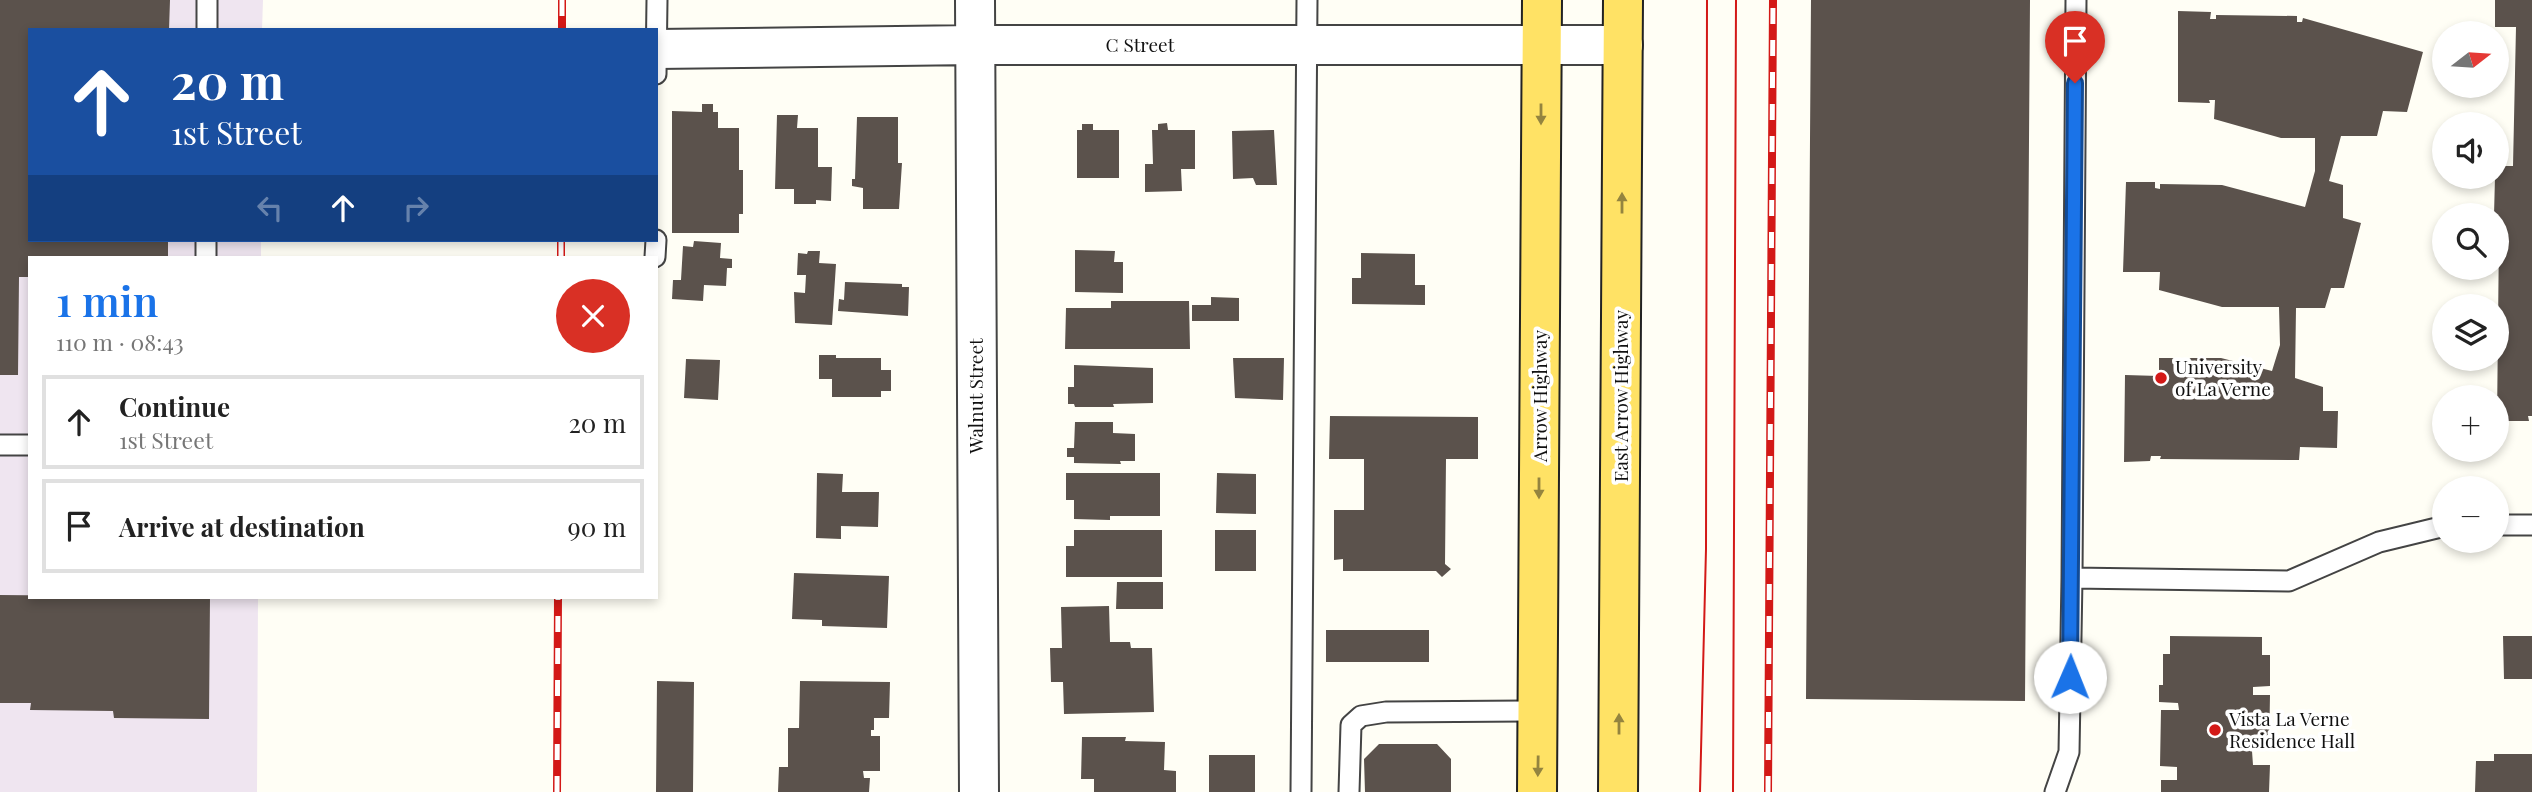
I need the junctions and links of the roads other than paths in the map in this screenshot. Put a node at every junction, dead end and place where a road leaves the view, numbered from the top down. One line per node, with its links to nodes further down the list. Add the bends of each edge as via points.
1 (207, 0): 8 (lane)
2 (657, 0): 9 (lane)
3 (975, 0): 10 (street, Walnut Street)
4 (1307, 0): 11 (lane)
5 (1542, 0): 12 (main road, Arrow Highway)
6 (1623, 0): 13 (main road, East Arrow Highway)
7 (2076, 0): 20 (lane)
8 (206, 28)
9 (656, 28)
10 (974, 45): 11 (street, C Street); 14 (street, C Street); 22 (street, Walnut Street)
11 (1307, 45): 12 (street, C Street); 23 (lane)
12 (1542, 45): 13 (street, C Street); 21 (main road, Arrow Highway, one-way to 21)
13 (1623, 45): 26 (main road, East Arrow Highway, one-way to 13)
14 (658, 49)
15 (0, 445): 16 (lane)
16 (28, 445)
17 (2509, 524): 18 (lane)
18 (2532, 525)
19 (2432, 529): 20 (lane, via 2379,542 2289,581)
20 (2072, 578): 27 (lane, via 2069,752)
21 (1538, 711): 24 (lane, via 1361,716 1351,725); 25 (main road, Arrow Highway, one-way to 25)
22 (979, 792)
23 (1301, 792)
24 (1349, 792)
25 (1537, 792)
26 (1618, 792)
27 (2055, 792)

